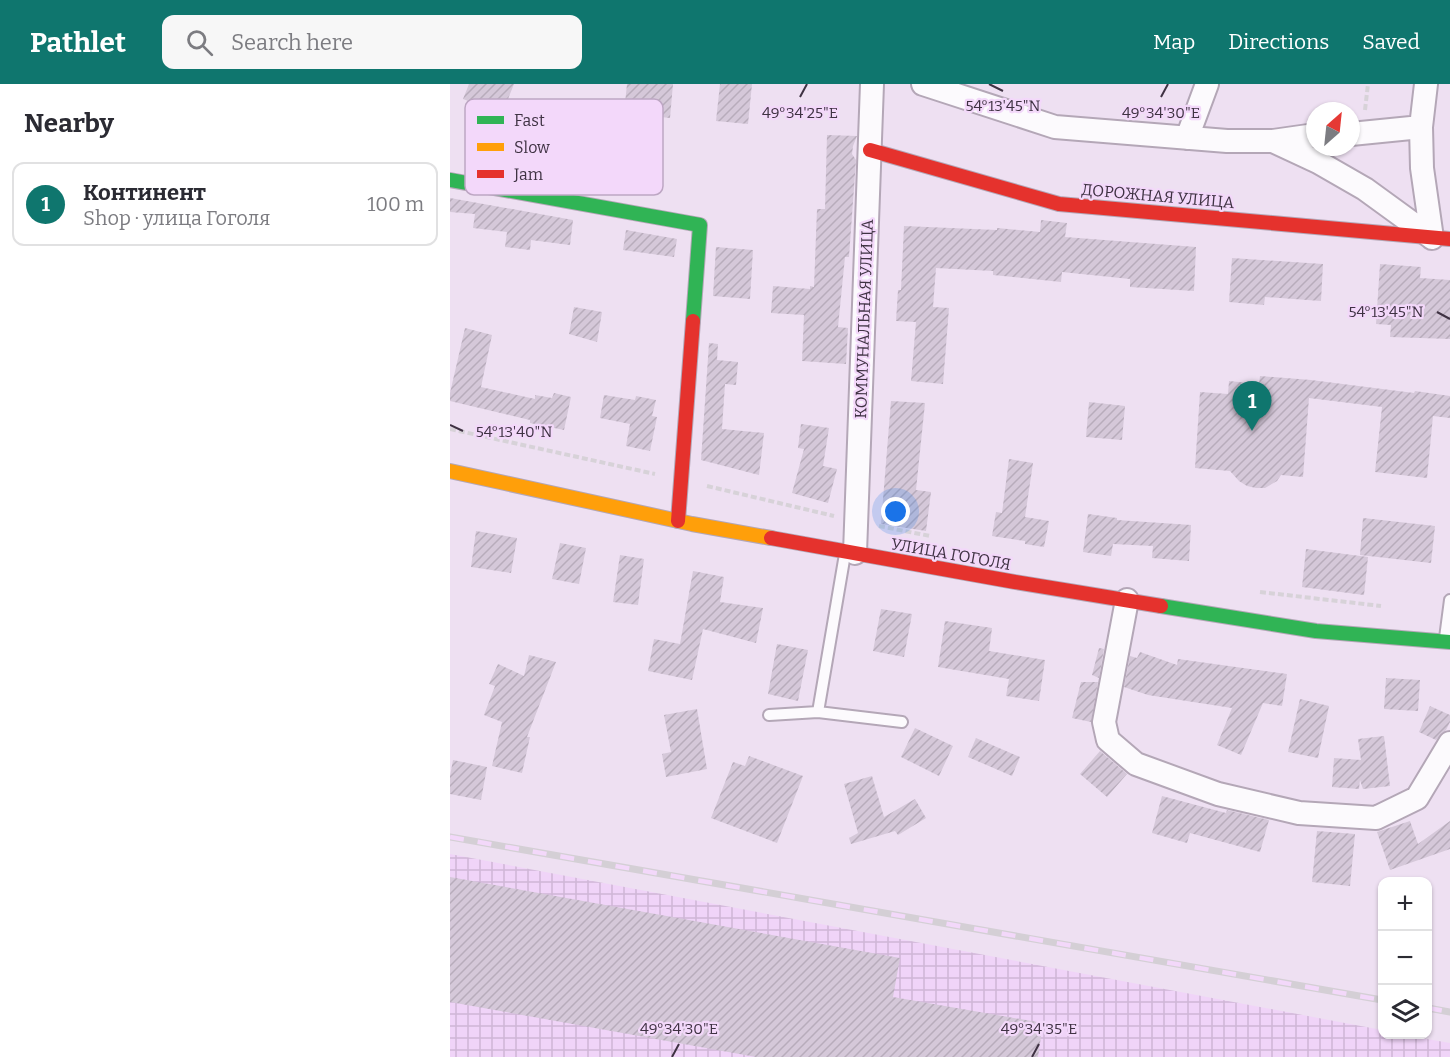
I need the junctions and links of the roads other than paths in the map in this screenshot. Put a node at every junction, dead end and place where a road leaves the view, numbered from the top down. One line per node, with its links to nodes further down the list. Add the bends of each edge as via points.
1 (872, 84): 10 (street, КОММУНАЛЬНАЯ УЛИЦА)
2 (923, 84): 8 (street, via 1054,127)
3 (1206, 84): 8 (street)
4 (1426, 84): 5 (street)
5 (1421, 127): 6 (street); 14 (street, via 1422,168)
6 (1360, 133)
7 (1306, 136): 9 (street)
8 (1187, 138): 9 (street)
9 (1274, 141): 14 (street, via 1365,189)
10 (870, 150): 14 (street, ДОРОЖНАЯ УЛИЦА, via 1059,204); 17 (street, КОММУНАЛЬНАЯ УЛИЦА, via 857,522)
11 (450, 180): 12 (street)
12 (465, 183)
13 (533, 195): 16 (street, via 700,225)
14 (1441, 239)
15 (450, 471): 16 (street, УЛИЦА ГОГОЛЯ)
16 (678, 521): 17 (street, УЛИЦА ГОГОЛЯ)
17 (850, 552): 18 (street, УЛИЦА ГОГОЛЯ); 21 (lane)
18 (1127, 600): 20 (street, УЛИЦА ГОГОЛЯ, via 1316,631); 24 (street, via 1104,722 1108,741 1136,764 1218,794 1299,813 1376,819 1418,798)
19 (1450, 600): 20 (lane)
20 (1447, 642)
21 (818, 712): 22 (lane); 23 (lane)
22 (769, 715)
23 (902, 722)
24 (1450, 743)

